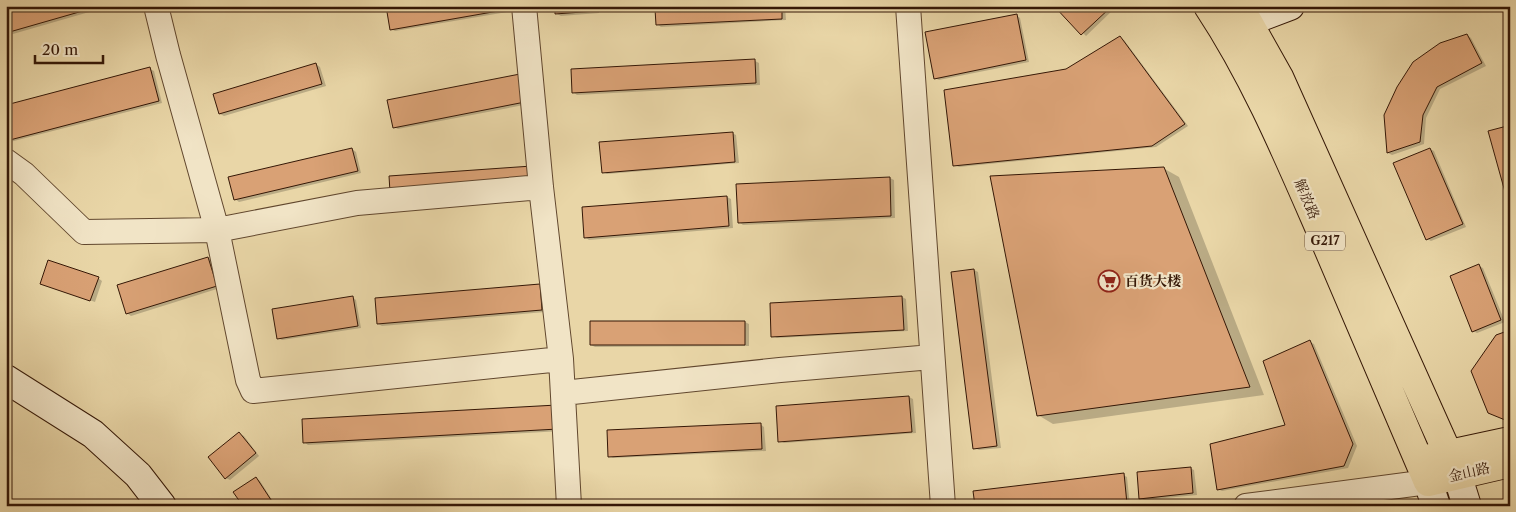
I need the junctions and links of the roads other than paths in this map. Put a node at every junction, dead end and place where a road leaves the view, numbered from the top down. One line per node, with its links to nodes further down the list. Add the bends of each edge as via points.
1 (156, 6): 9 (street)
2 (524, 6): 8 (street)
3 (908, 6): 10 (street)
4 (1208, 6): 6 (highway, 解放路 / G217)
5 (1290, 6): 6 (street)
6 (1237, 19): 16 (highway, 解放路 / G217, via 1283,86); 17 (highway, 解放路 / G217, via 1263,102)
7 (6, 161): 9 (street, via 24,174 84,232)
8 (541, 187): 9 (street, via 356,203); 11 (street)
9 (217, 230): 11 (street, via 248,380 254,391)
10 (932, 358): 13 (street); 20 (street)
11 (561, 359): 13 (street)
12 (6, 379): 18 (street, via 93,434 138,475)
13 (563, 393): 19 (street)
14 (1510, 441): 16 (highway)
15 (1510, 462): 16 (highway, 金山路)
16 (1452, 464): 17 (highway); 22 (street)
17 (1428, 483): 21 (street)
18 (162, 506)
19 (569, 506)
20 (943, 506)
21 (1246, 506)
22 (1467, 506)

